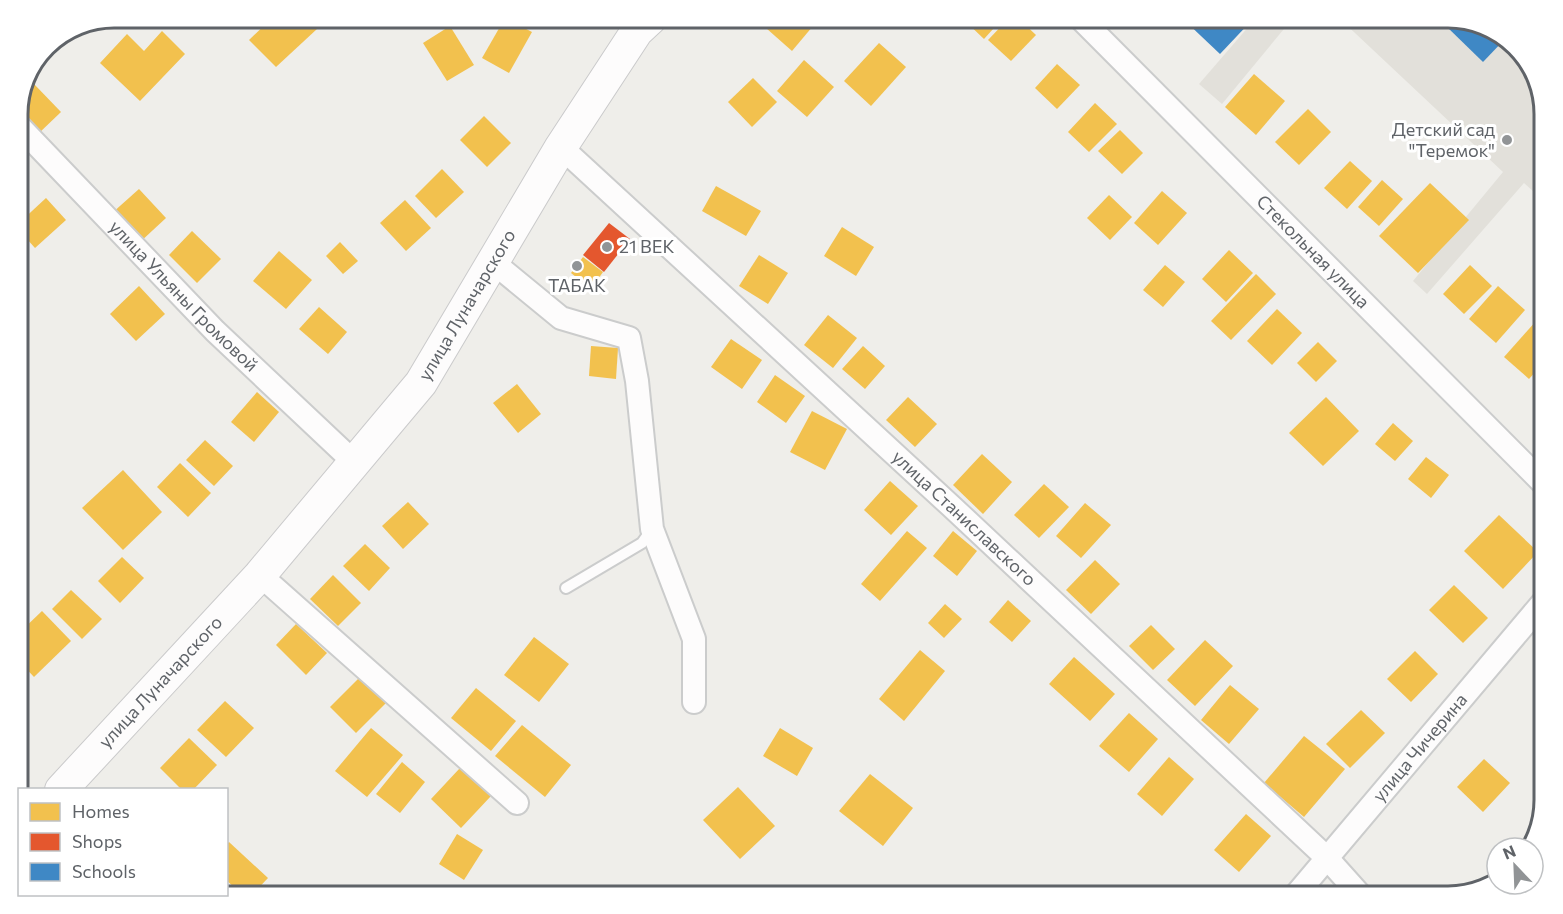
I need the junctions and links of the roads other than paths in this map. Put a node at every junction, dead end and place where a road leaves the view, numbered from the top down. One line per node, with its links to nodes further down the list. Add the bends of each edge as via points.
1 (641, 28): 4 (main road, улица Луначарского)
2 (1090, 28): 7 (street, Стекольная улица)
3 (29, 137): 6 (street, улица Ульяны Громовой, via 215,331)
4 (561, 147): 5 (main road, улица Луначарского); 15 (street, улица Станиславского)
5 (494, 263): 6 (main road, улица Луначарского, via 421,383); 8 (street, via 561,318 629,338)
6 (355, 464): 9 (main road, улица Луначарского)
7 (1534, 474)
8 (652, 529): 10 (lane, via 642,543); 12 (street, via 694,639)
9 (260, 575): 13 (main road, улица Луначарского); 14 (street)
10 (566, 588)
11 (1534, 613): 15 (street, улица Чичерина)
12 (694, 702)
13 (62, 788)
14 (517, 803)
15 (1327, 858): 16 (street, улица Чичерина); 17 (street, улица Станиславского)
16 (1303, 886)
17 (1352, 886)

